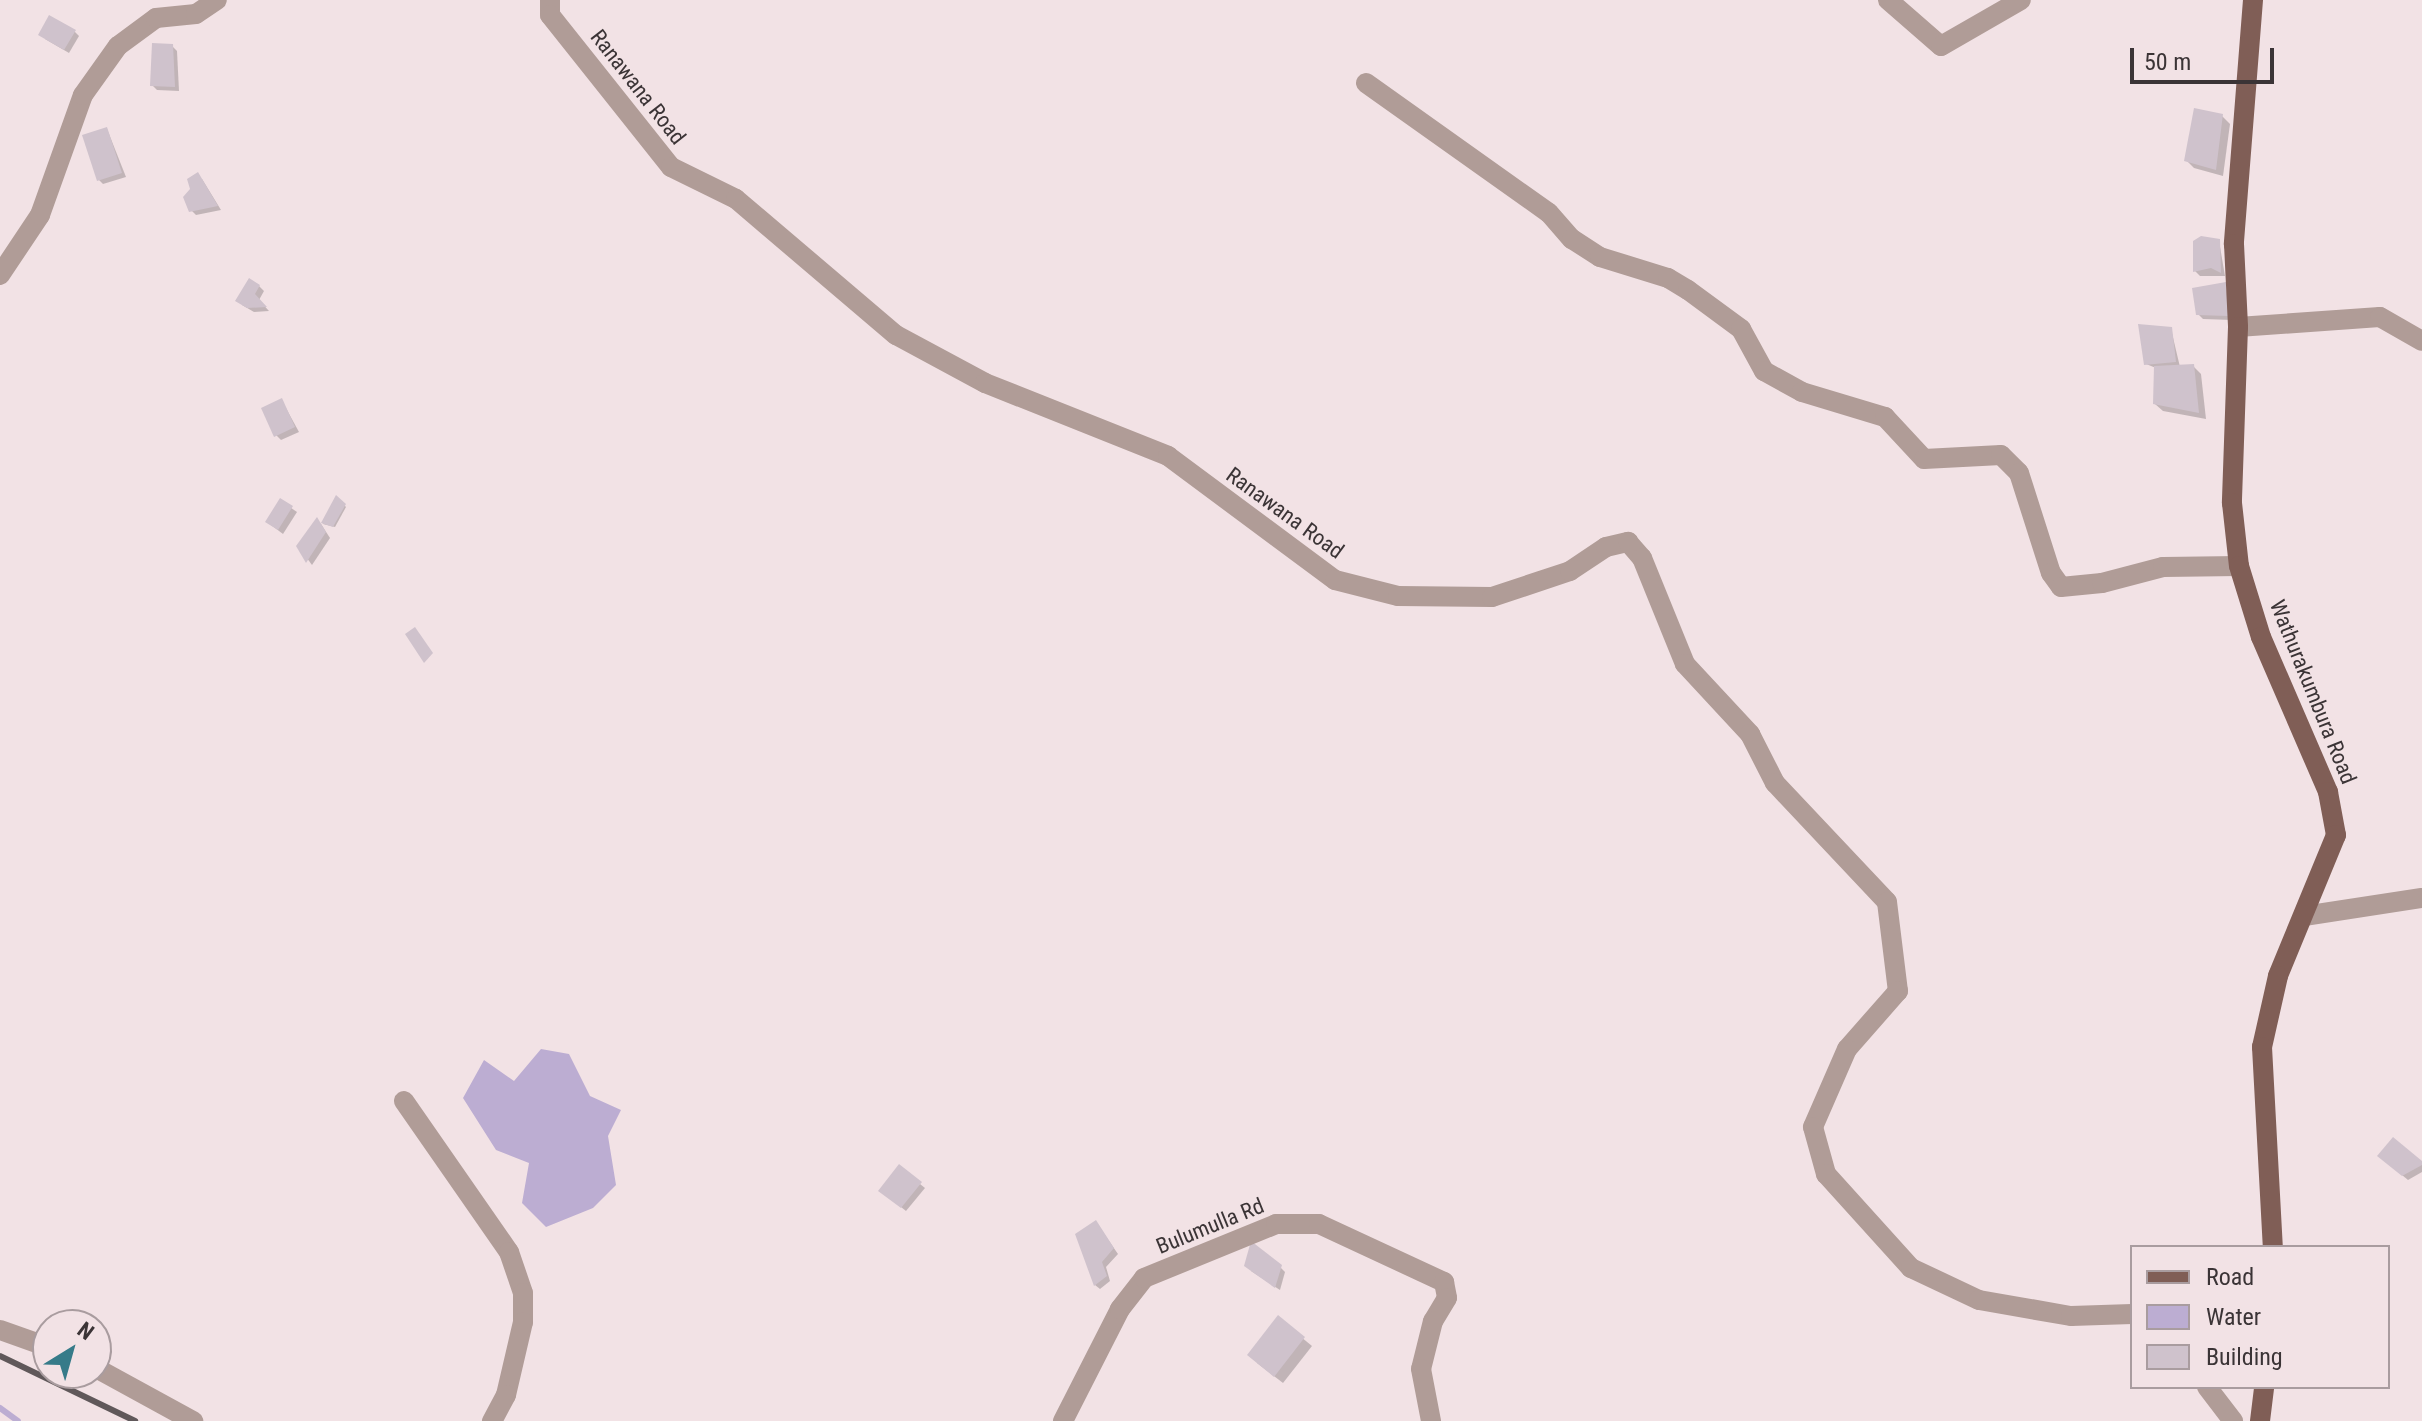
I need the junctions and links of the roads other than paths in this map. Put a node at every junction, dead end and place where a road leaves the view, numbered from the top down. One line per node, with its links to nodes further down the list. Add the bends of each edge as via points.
1 (217, 0): 7 (street, via 196,14 156,18 118,46 83,95 40,215)
2 (550, 0): 15 (street, Ranawana Road, via 550,15 671,167 736,199 896,335 985,383 1168,456 1335,580 1398,596 1492,597 1570,571 1606,547 1628,542 1642,558 1685,664 1750,734 1775,783 1887,902 1898,991 1847,1049 1813,1127 1826,1174 1911,1268 1979,1300 2071,1316)
3 (1888, 0): 4 (street, via 1941,46)
4 (2021, 0)
5 (2253, 0): 8 (main road, Wathurakumbura Road, via 2234,244)
6 (1366, 83): 10 (street, via 1549,213 1572,239 1600,257 1668,278 1688,290 1741,329 1764,371 1802,392 1885,417 1924,459 2001,455 2019,473 2051,573 2061,587 2163,567)
7 (0, 275)
8 (2238, 327): 9 (street, via 2380,317); 10 (main road, Wathurakumbura Road, via 2232,503)
9 (2422, 341)
10 (2239, 566): 12 (main road, Wathurakumbura Road, via 2261,637 2331,806 2336,835)
11 (2422, 898): 12 (street)
12 (2304, 916): 14 (main road, Wathurakumbura Road, via 2278,976 2262,1047)
13 (404, 1101): 22 (street, via 509,1252 523,1293 523,1322 506,1395)
14 (2273, 1245)
15 (2130, 1314)
16 (0, 1330): 17 (street)
17 (32, 1341)
18 (112, 1377): 21 (street)
19 (2209, 1389): 25 (street)
20 (2264, 1389): 26 (main road)
21 (193, 1421)
22 (492, 1421)
23 (1063, 1421): 24 (street, Bulumulla Rd, via 1120,1309 1144,1278 1276,1224 1319,1224 1444,1282 1447,1298 1433,1321 1421,1369)
24 (1431, 1421)
25 (2233, 1421)
26 (2260, 1421)

